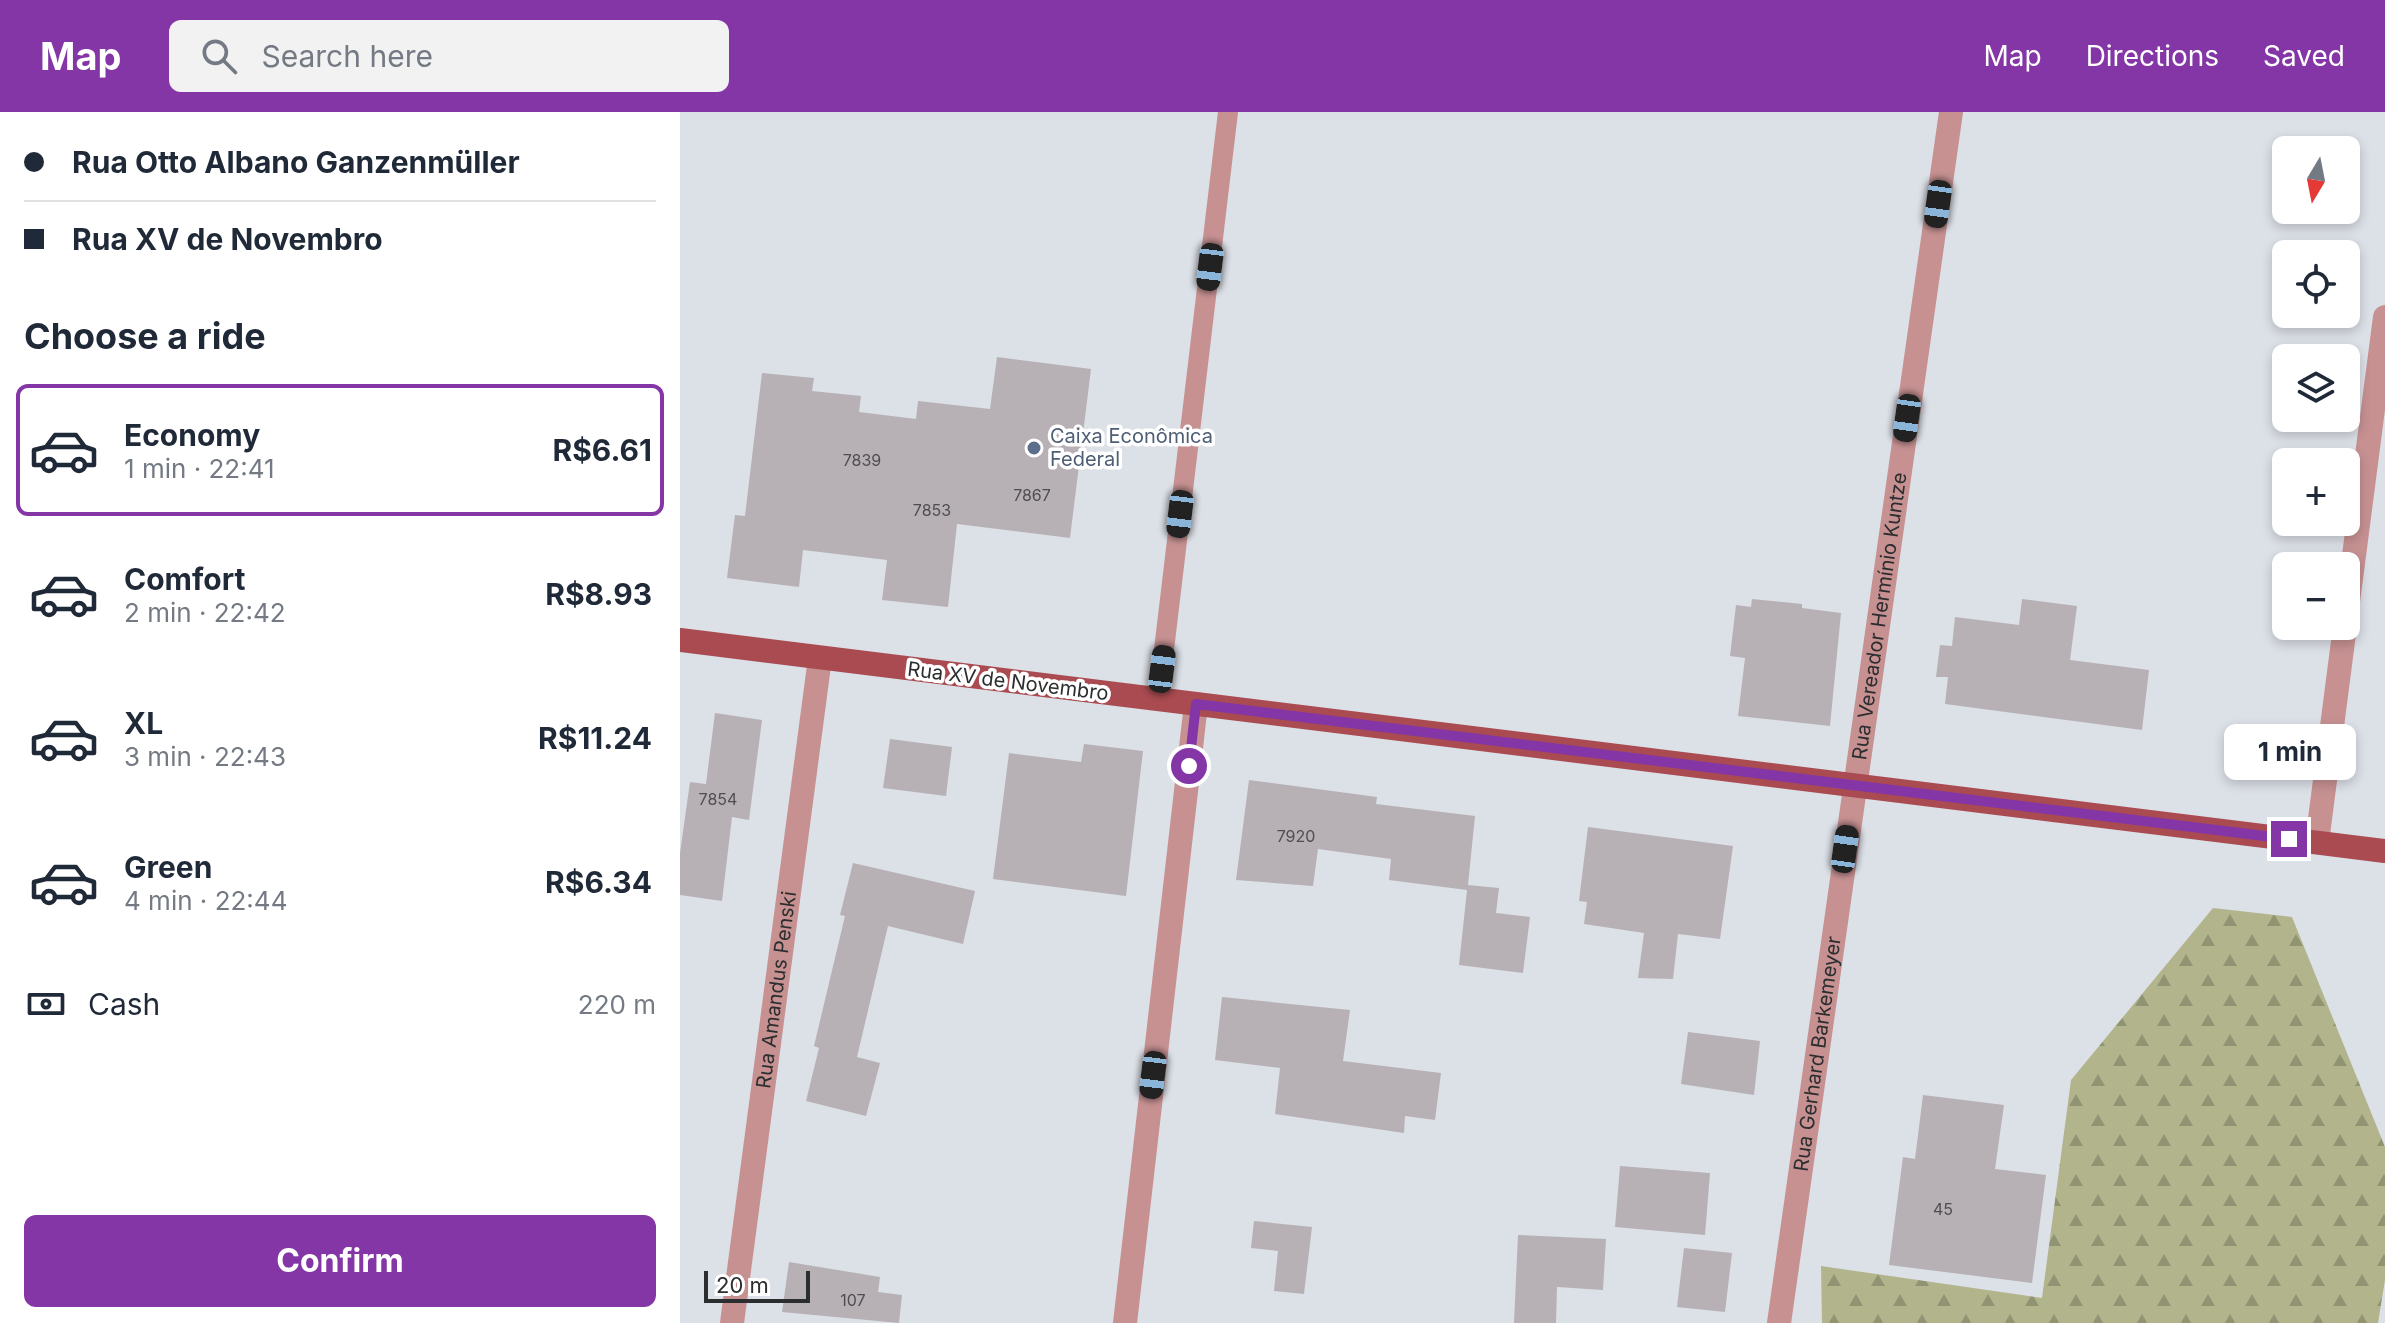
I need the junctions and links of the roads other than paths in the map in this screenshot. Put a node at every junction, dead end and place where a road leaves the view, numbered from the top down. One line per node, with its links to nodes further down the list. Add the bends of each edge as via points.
1 (1228, 112): 8 (lane)
2 (1951, 112): 10 (street, Rua Vereador Hermínio Kuntze)
3 (2385, 317): 4 (street)
4 (2354, 552)
5 (680, 640): 7 (main road, Rua XV de Novembro)
6 (2343, 640): 11 (street)
7 (820, 658): 8 (main road, Rua XV de Novembro); 13 (street, Rua Amandus Penski)
8 (1158, 700): 9 (main road, Rua XV de Novembro)
9 (1196, 704): 10 (main road, Rua XV de Novembro); 14 (street)
10 (1854, 786): 11 (main road, Rua XV de Novembro); 15 (street, Rua Gerhard Barkemeyer)
11 (2317, 842): 12 (main road, Rua XV de Novembro)
12 (2385, 851)
13 (732, 1323)
14 (1125, 1323)
15 (1779, 1323)

